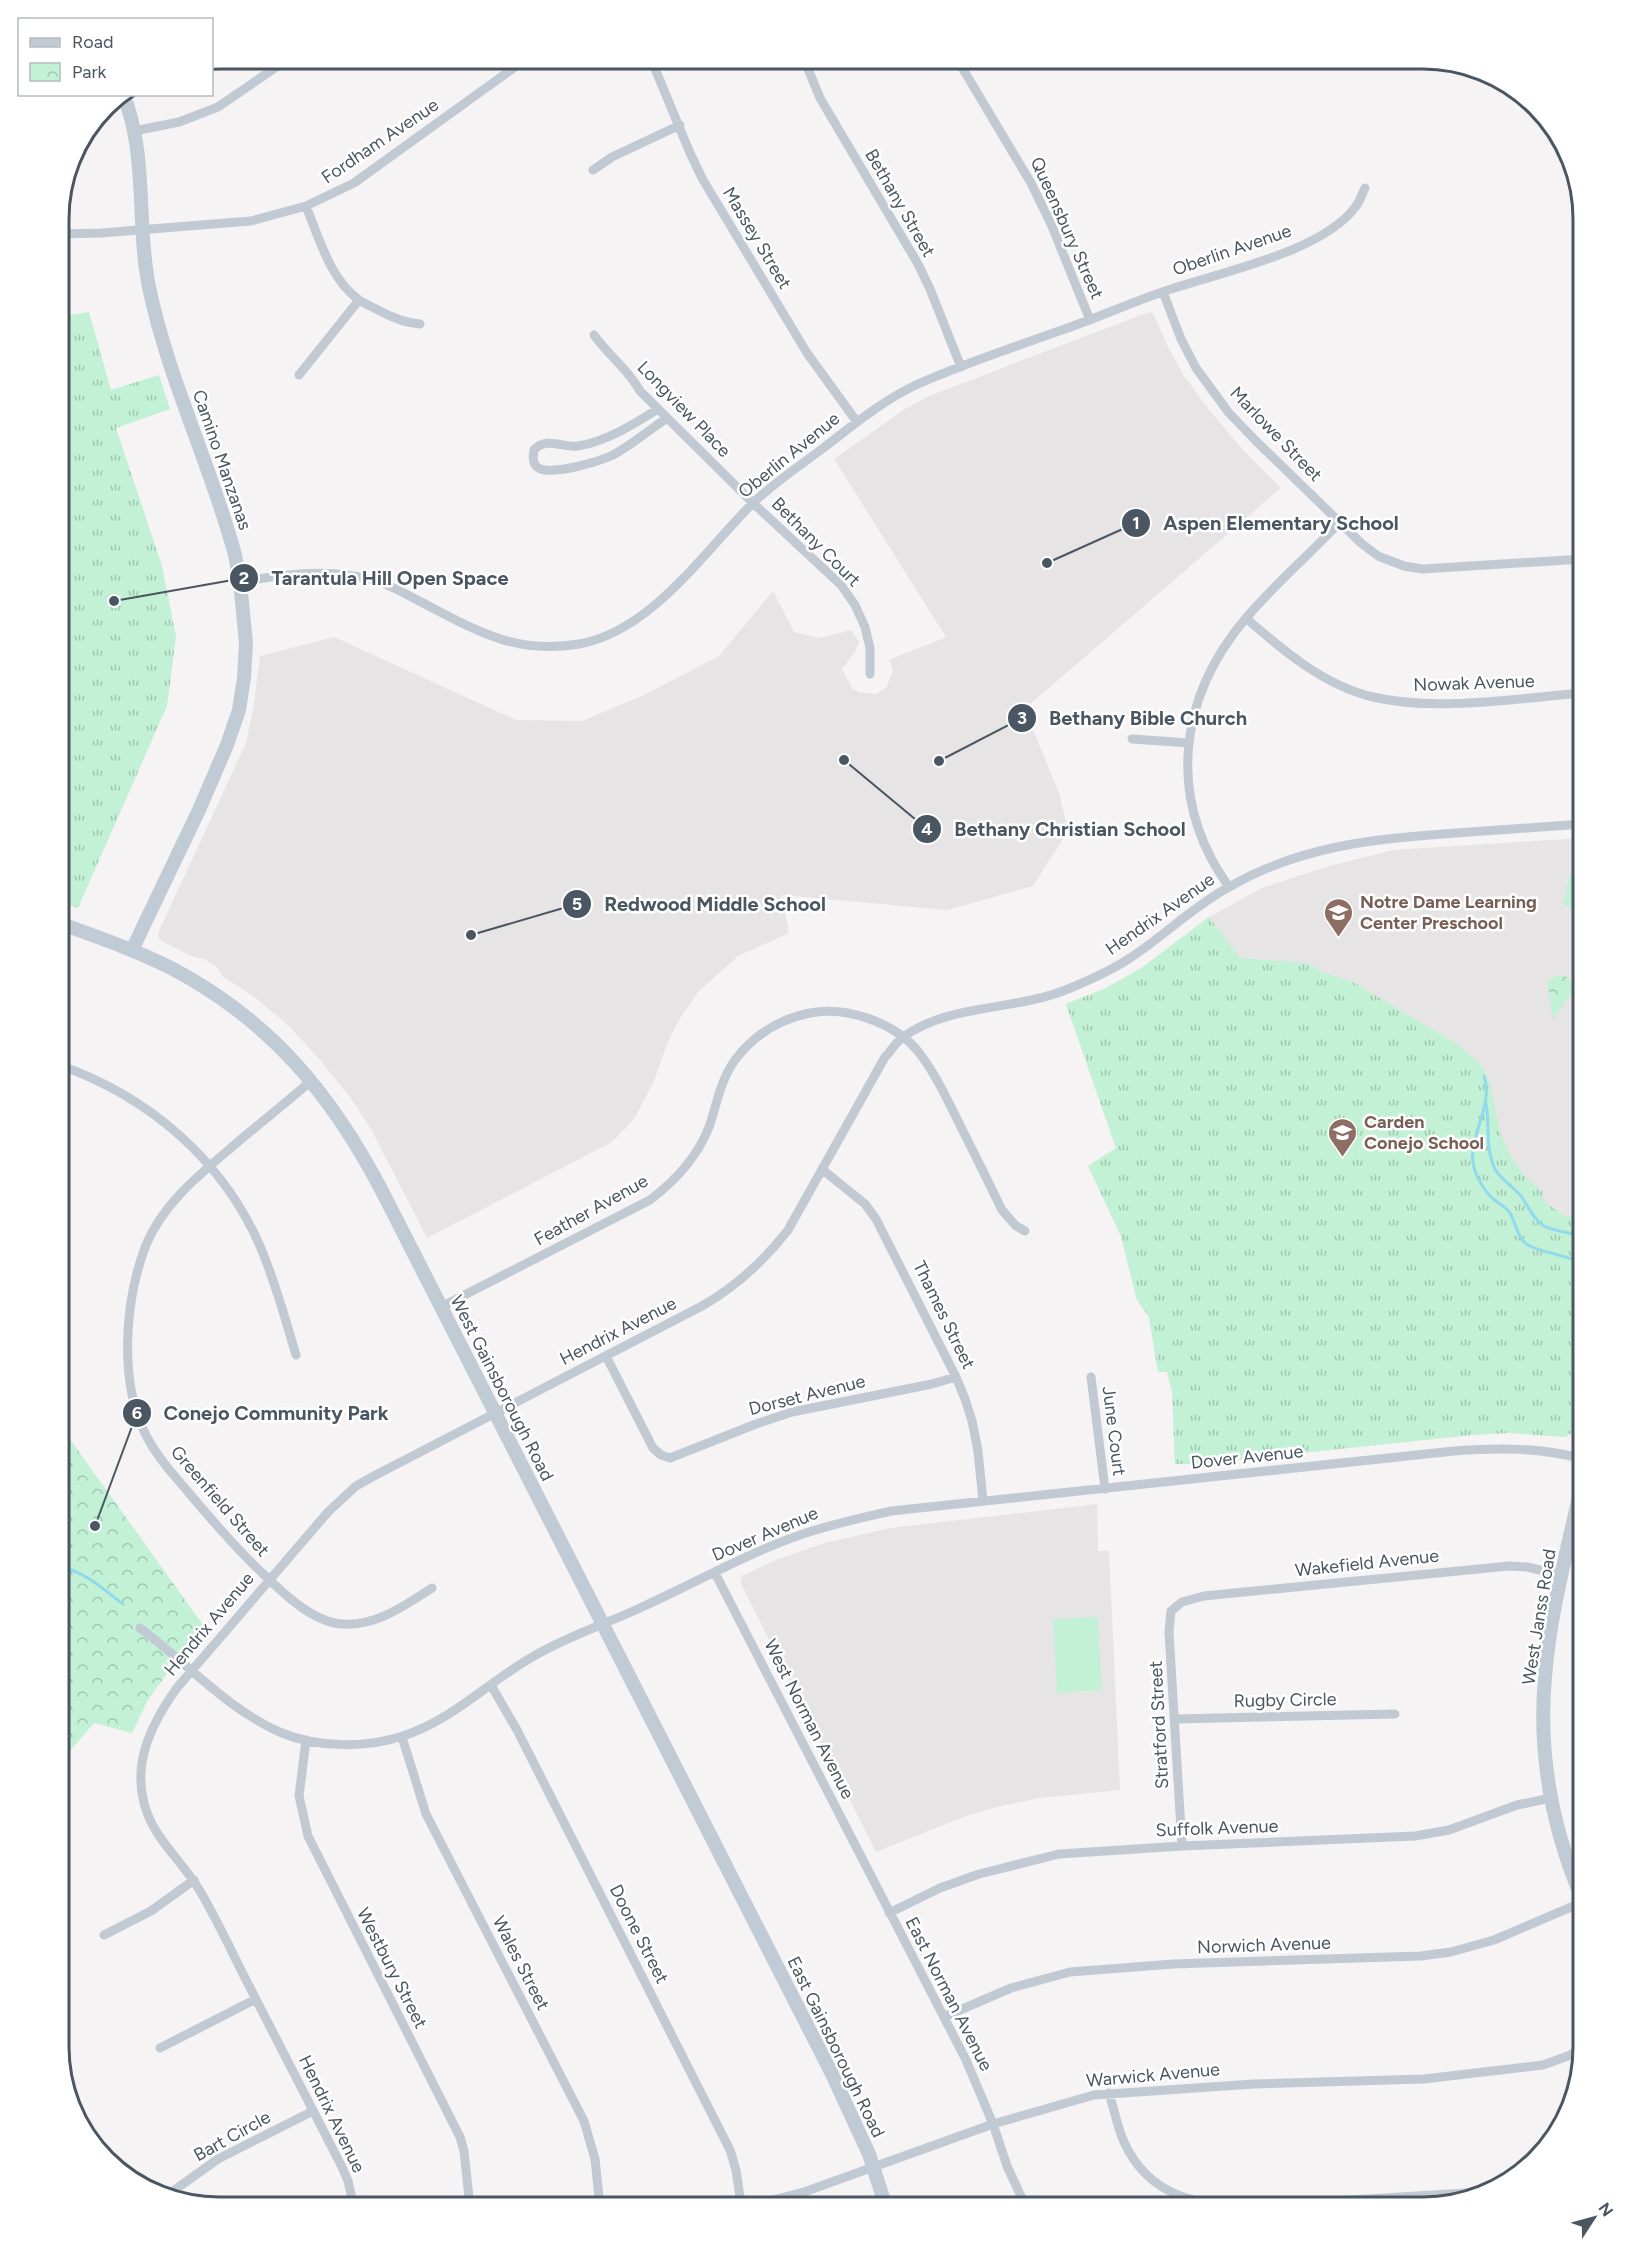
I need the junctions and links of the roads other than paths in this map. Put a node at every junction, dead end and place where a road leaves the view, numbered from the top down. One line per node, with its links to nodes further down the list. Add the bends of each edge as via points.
1 (272, 69): 8 (street, via 218,107 179,122)
2 (512, 69): 11 (street, Fordham Avenue, via 354,183)
3 (655, 69): 7 (street, Massey Street)
4 (808, 69): 19 (street, Bethany Street, via 820,98 918,264)
5 (963, 69): 16 (street, Queensbury Street, via 1031,183)
6 (125, 102): 8 (street, Camino Manzanas)
7 (680, 125): 9 (street); 23 (street, Massey Street, via 704,180 746,251 807,352)
8 (134, 131): 12 (street, Camino Manzanas)
9 (593, 170)
10 (1365, 188): 14 (street, Oberlin Avenue, via 1356,206 1336,224 1298,246)
11 (306, 206): 12 (street, Fordham Avenue, via 250,221); 15 (street, via 332,268)
12 (142, 230): 13 (street, Fordham Avenue); 27 (street, Camino Manzanas, via 149,286 161,332 230,536)
13 (69, 234)
14 (1163, 292): 16 (street, Oberlin Avenue); 25 (street, Marlowe Street, via 1181,339 1210,388 1256,441)
15 (359, 300): 17 (street, via 395,319); 20 (street)
16 (1090, 320): 19 (street, Oberlin Avenue)
17 (420, 324)
18 (594, 335): 21 (street, Longview Place)
19 (961, 367): 23 (street, Oberlin Avenue, via 914,386)
20 (299, 375)
21 (658, 409): 22 (street, Longview Place); 22 (street, via 604,438 572,446 547,442 539,445 534,450 534,463 537,468 552,470 596,462)
22 (667, 418): 24 (street, Longview Place)
23 (857, 422): 24 (street, Oberlin Avenue)
24 (753, 503): 27 (street, Oberlin Avenue, via 645,613 623,628 582,643 534,647 510,643 479,632 378,581 351,575 303,572); 29 (street, Bethany Court, via 841,585 855,605 870,648)
25 (1339, 523): 26 (street, Marlowe Street, via 1378,556 1423,569); 28 (street)
26 (1573, 560)
27 (240, 582): 36 (street, Camino Manzanas, via 246,643 239,710)
28 (1246, 618): 30 (street, Nowak Avenue, via 1310,669 1372,697 1421,704); 32 (street, via 1206,679)
29 (870, 674)
30 (1573, 694)
31 (1132, 739): 32 (street)
32 (1189, 743): 34 (street, via 1188,779 1199,836)
33 (1573, 826): 34 (street, Hendrix Avenue, via 1381,838 1315,851)
34 (1228, 887): 37 (street, Hendrix Avenue, via 1133,957 1094,978 1040,998 953,1015)
35 (69, 927): 36 (street, West Gainsborough Road)
36 (138, 953): 39 (street, West Gainsborough Road, via 203,987 244,1015)
37 (902, 1038): 41 (street, Hendrix Avenue, via 885,1057); 42 (street, Feather Avenue, via 916,1050 942,1088 1002,1210); 43 (street, Feather Avenue, via 875,1021 835,1011 794,1016 771,1027 753,1040 725,1075 708,1130 672,1182 624,1215)
38 (69, 1069): 40 (street, via 120,1092 152,1112)
39 (312, 1080): 40 (street, Greenfield Street); 43 (street, West Gainsborough Road, via 363,1155)
40 (210, 1165): 44 (street, via 260,1244); 55 (street, Greenfield Street, via 163,1215 147,1244 128,1314 133,1394 141,1424 154,1450 232,1544)
41 (823, 1170): 45 (street, Hendrix Avenue, via 788,1230 753,1270 716,1298); 46 (street, Thames Street, via 865,1204 876,1219)
42 (1025, 1231)
43 (441, 1307): 48 (street, West Gainsborough Road)
44 (296, 1355)
45 (606, 1356): 46 (street, Dorset Avenue, via 653,1448 670,1458 792,1412); 48 (street, Hendrix Avenue)
46 (957, 1377): 51 (street, Thames Street, via 972,1421)
47 (1090, 1377): 50 (street, June Court)
48 (494, 1413): 55 (street, Hendrix Avenue, via 356,1486); 58 (street, West Gainsborough Road)
49 (1573, 1457): 50 (street, Dover Avenue, via 1539,1449 1500,1447)
50 (1105, 1489): 51 (street, Dover Avenue)
51 (983, 1501): 53 (street, Dover Avenue, via 891,1511 833,1524 762,1550)
52 (1573, 1527): 54 (street, West Janss Road)
53 (715, 1573): 58 (street, Dover Avenue); 70 (street, West Norman Avenue)
54 (1562, 1575): 57 (street, Wakefield Avenue, via 1509,1566 1204,1596); 66 (street, West Janss Road, via 1545,1678 1545,1755)
55 (269, 1579): 56 (street, Greenfield Street, via 297,1604 338,1624 362,1624 381,1618); 60 (street, Hendrix Avenue)
56 (432, 1588)
57 (1176, 1606): 63 (street, Stratford Street, via 1171,1611 1169,1632)
58 (601, 1624): 61 (street, Dover Avenue, via 531,1657); 71 (street, West Gainsborough Road)
59 (140, 1628): 60 (street, Dover Avenue)
60 (192, 1671): 65 (street, Dover Avenue, via 239,1709 283,1733); 69 (street, Hendrix Avenue, via 151,1730 141,1773 144,1803 154,1829)
61 (491, 1685): 64 (street, Dover Avenue, via 447,1717); 88 (street, Doone Street, via 730,2150)
62 (1395, 1714): 63 (street, Rugby Circle)
63 (1176, 1719): 67 (street, Stratford Street)
64 (402, 1737): 65 (street, Dover Avenue, via 341,1744); 87 (street, Wales Street, via 426,1814 584,2121 595,2159)
65 (306, 1740): 86 (street, Westbury Street, via 299,1796 308,1836 460,2137)
66 (1551, 1798): 67 (street, Suffolk Avenue, via 1517,1805 1436,1834); 68 (street, West Janss Road)
67 (1182, 1846): 73 (street, Suffolk Avenue, via 1059,1854 940,1888)
68 (1573, 1875)
69 (194, 1880): 74 (street, via 151,1911); 75 (street, Hendrix Avenue)
70 (873, 1880): 73 (street, East Norman Avenue)
71 (745, 1906): 82 (street, East Gainsborough Road, via 832,2074)
72 (1573, 1907): 76 (street, Norwich Avenue, via 1494,1940 1451,1952 1070,1972 1011,1988)
73 (889, 1913): 76 (street, East Norman Avenue)
74 (104, 1935)
75 (256, 1999): 77 (street); 80 (street, Hendrix Avenue)
76 (944, 2017): 81 (street, East Norman Avenue)
77 (160, 2048)
78 (1573, 2053): 79 (street, Warwick Avenue, via 1543,2065 1424,2079)
79 (1109, 2093): 81 (street, Warwick Avenue); 92 (street, via 1124,2141 1135,2161 1152,2180)
80 (313, 2111): 83 (street, Bart Circle, via 218,2159); 85 (street, Hendrix Avenue, via 348,2181)
81 (993, 2124): 82 (street, Warwick Avenue); 91 (street, East Norman Avenue)
82 (874, 2168): 89 (street, Warwick Avenue); 90 (street, East Gainsborough Road)
83 (174, 2190)
84 (1454, 2194): 93 (street)
85 (352, 2197)
86 (469, 2197)
87 (599, 2197)
88 (740, 2197)
89 (784, 2197)
90 (883, 2197)
91 (1021, 2197)
92 (1183, 2197)
93 (1393, 2197)

